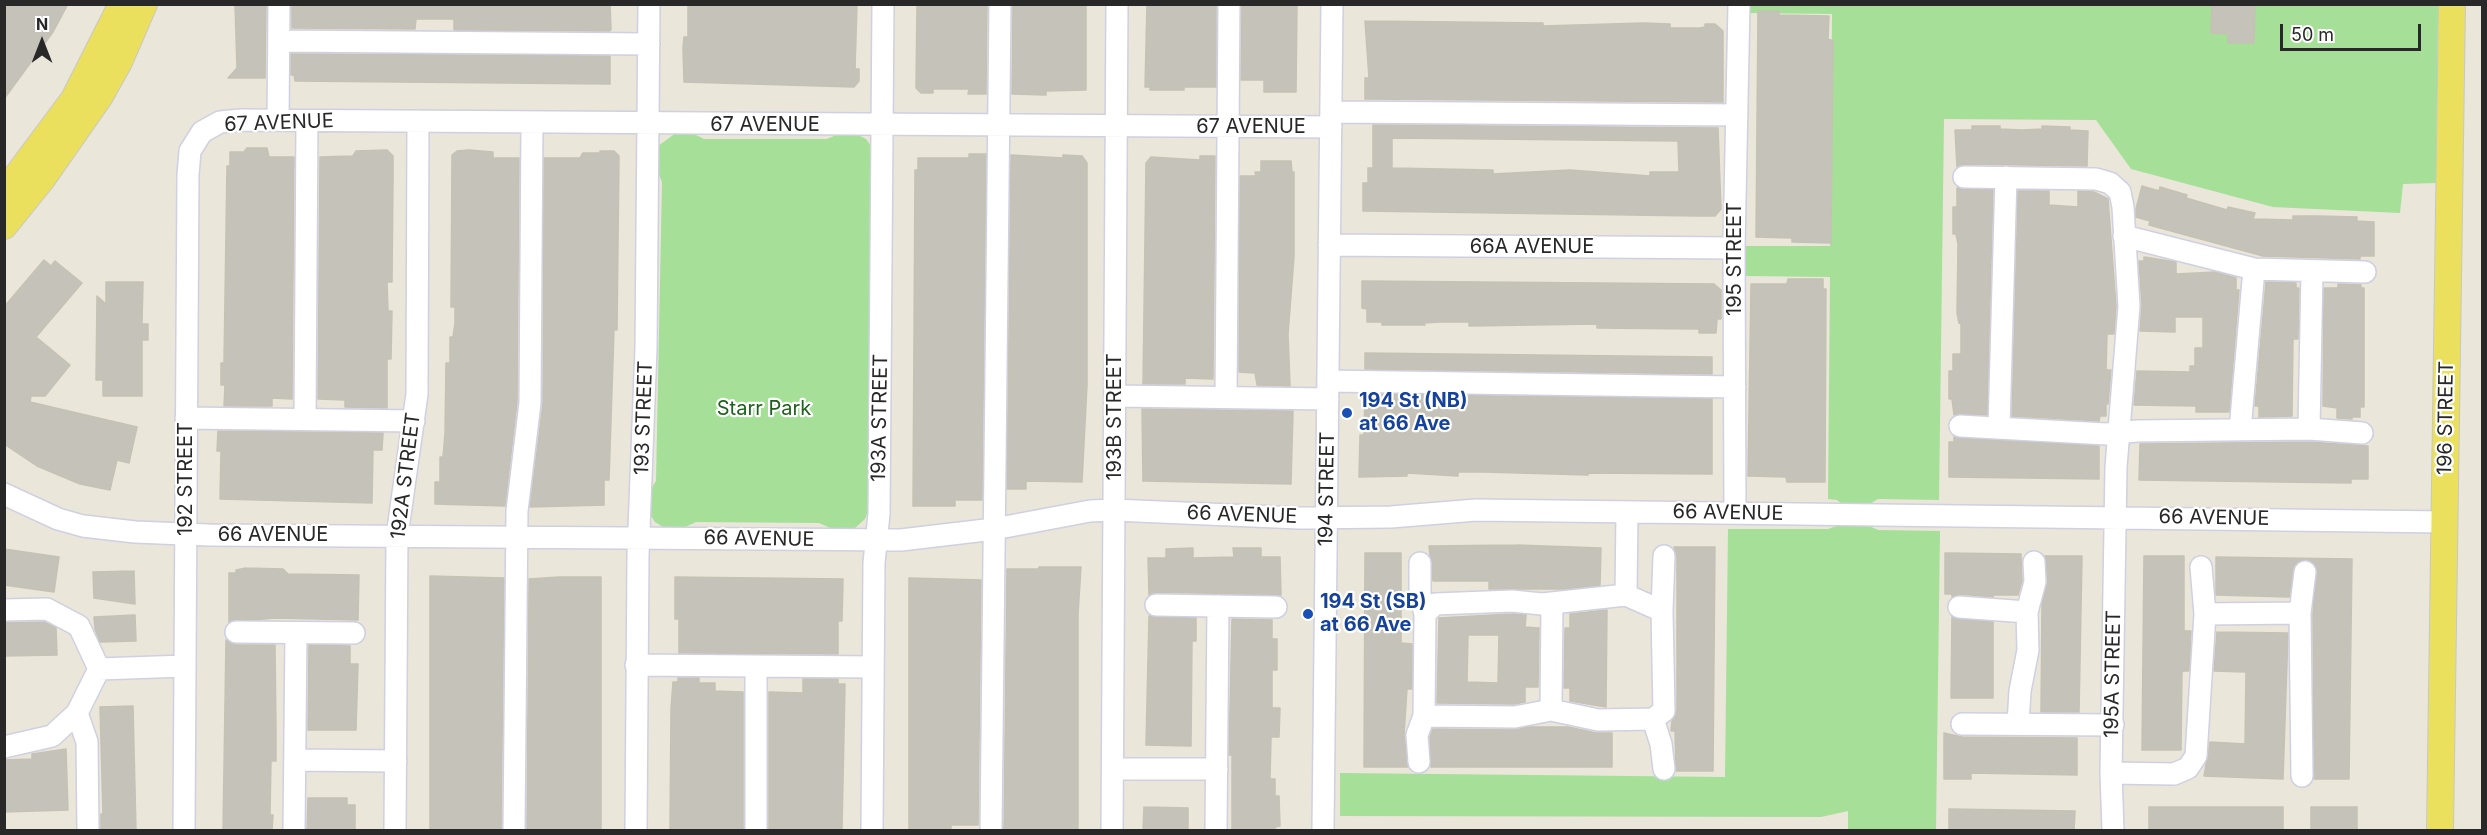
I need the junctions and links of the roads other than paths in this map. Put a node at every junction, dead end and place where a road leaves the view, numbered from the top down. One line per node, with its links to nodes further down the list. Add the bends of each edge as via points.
1 (122, 4): 28 (main road, via 75,99)
2 (144, 4): 29 (main road, via 100,96)
3 (279, 4): 12 (street)
4 (649, 4): 13 (street, 193 STREET)
5 (883, 4): 21 (street, 193A STREET)
6 (1000, 4): 22 (street)
7 (1117, 4): 23 (street, 193B STREET)
8 (1229, 4): 24 (street)
9 (1332, 4): 15 (street, 194 STREET)
10 (1739, 4): 14 (street, 195 STREET)
11 (2452, 4): 55 (main road, 196 STREET)
12 (279, 41): 13 (street); 16 (street)
13 (649, 44): 20 (street, 193 STREET)
14 (1737, 115): 15 (street, 67 AVENUE); 32 (street, 195 STREET)
15 (1331, 119): 24 (street, 67 AVENUE); 31 (street, 194 STREET)
16 (278, 120): 17 (street, 67 AVENUE); 25 (street, 67 AVENUE, via 220,122)
17 (307, 121): 18 (street, 67 AVENUE); 41 (street)
18 (418, 121): 19 (street, 67 AVENUE); 42 (street, 192A STREET)
19 (532, 122): 20 (street, 67 AVENUE); 59 (street, via 530,403)
20 (648, 124): 21 (street, 67 AVENUE); 60 (street, 193 STREET, via 646,348)
21 (883, 125): 22 (street, 67 AVENUE); 61 (street, 193A STREET)
22 (999, 126): 23 (street, 67 AVENUE); 56 (street)
23 (1116, 127): 24 (street, 67 AVENUE); 38 (street, 193B STREET)
24 (1229, 127): 39 (street)
25 (202, 132): 40 (street, 192 STREET, via 190,151 188,175)
26 (1964, 177): 27 (street, 195A STREET)
27 (2006, 177): 30 (street, 195A STREET, via 2096,179 2110,183 2120,192); 44 (street)
28 (4, 193)
29 (4, 226)
30 (2124, 236): 33 (street); 47 (street, 195A STREET, via 2129,306)
31 (1329, 245): 32 (street, 66A AVENUE); 37 (street, 194 STREET)
32 (1734, 248): 36 (street, 195 STREET)
33 (2254, 269): 34 (street); 46 (street)
34 (2312, 271): 35 (street); 45 (street)
35 (2365, 272)
36 (1735, 387): 37 (street); 52 (street, 195 STREET)
37 (1328, 390): 39 (street); 54 (street, 194 STREET)
38 (1115, 396): 39 (street); 50 (street, 193B STREET)
39 (1226, 397)
40 (186, 418): 41 (street); 57 (street, 192 STREET)
41 (305, 418): 42 (street)
42 (414, 422): 58 (street, 192A STREET)
43 (1960, 426): 44 (street)
44 (1999, 427): 47 (street)
45 (2309, 429): 46 (street); 48 (street)
46 (2241, 430): 47 (street)
47 (2119, 433): 53 (street, 195A STREET)
48 (2362, 433)
49 (4, 494): 57 (street, via 58,519 83,525)
50 (1114, 510): 54 (street, 66 AVENUE); 56 (street, 66 AVENUE); 98 (street, 193B STREET)
51 (1627, 512): 52 (street, 66 AVENUE); 54 (street, 66 AVENUE, via 1476,510); 67 (street)
52 (1735, 513): 53 (street, 66 AVENUE)
53 (2115, 517): 55 (street, 66 AVENUE); 93 (street, 195A STREET)
54 (1326, 518): 114 (street, 194 STREET)
55 (2445, 522): 116 (main road, 196 STREET)
56 (994, 529): 61 (street, 66 AVENUE, via 921,539); 111 (street)
57 (186, 534): 58 (street, 66 AVENUE); 83 (street, 192 STREET)
58 (397, 536): 59 (street, 66 AVENUE); 96 (street, 192A STREET)
59 (517, 537): 60 (street, 66 AVENUE); 107 (street)
60 (638, 537): 61 (street, 66 AVENUE); 82 (street, 193 STREET)
61 (876, 540): 85 (street, 193A STREET)
62 (1664, 556): 74 (street)
63 (2034, 562): 75 (street, via 2035,582)
64 (1420, 563): 77 (street, via 1420,595)
65 (2201, 567): 78 (street)
66 (2306, 572): 76 (street)
67 (1626, 595): 68 (street); 74 (street)
68 (1552, 604): 77 (street, via 1435,604); 87 (street)
69 (1156, 606): 70 (street)
70 (1218, 606): 71 (street); 99 (street)
71 (1276, 607)
72 (1959, 607): 75 (street)
73 (4, 610): 86 (street, via 47,609 79,626)
74 (1662, 611): 90 (street, via 1664,711)
75 (2027, 612): 92 (street, via 2028,650)
76 (2300, 613): 78 (street); 102 (street)
77 (1425, 614): 89 (street)
78 (2205, 614): 101 (street, via 2196,756 2188,768 2174,774)
79 (236, 632): 80 (street)
80 (296, 633): 81 (street); 95 (street)
81 (354, 633)
82 (636, 665): 84 (street); 108 (street, 193 STREET)
83 (185, 666): 86 (street); 104 (street, 192 STREET)
84 (756, 667): 85 (street); 109 (street)
85 (873, 667): 110 (street, 193A STREET)
86 (99, 669): 88 (street)
87 (1551, 710): 89 (street, via 1515,717); 90 (street, via 1598,720)
88 (77, 713): 94 (street, via 52,736); 103 (street, via 87,742)
89 (1424, 716): 97 (street, via 1417,735)
90 (1653, 719): 100 (street)
91 (1962, 724): 92 (street)
92 (2018, 724): 93 (street)
93 (2113, 725): 101 (street, 195A STREET)
94 (4, 747)
95 (295, 760): 96 (street); 105 (street)
96 (396, 761): 106 (street, 192A STREET)
97 (1419, 762)
98 (1113, 769): 99 (street); 112 (street, 193B STREET)
99 (1216, 769): 113 (street)
100 (1664, 770)
101 (2111, 773): 115 (street, 195A STREET)
102 (2302, 776)
103 (88, 831)
104 (184, 831)
105 (294, 831)
106 (395, 831)
107 (514, 831)
108 (636, 831)
109 (756, 831)
110 (872, 831)
111 (991, 831)
112 (1112, 831)
113 (1216, 831)
114 (1323, 831)
115 (2113, 831)
116 (2440, 831)

